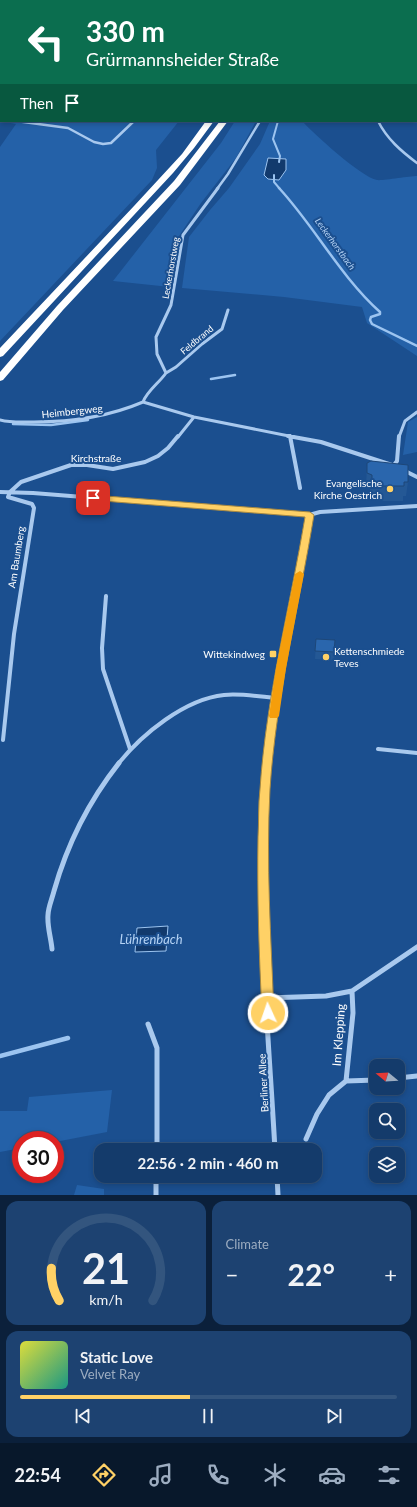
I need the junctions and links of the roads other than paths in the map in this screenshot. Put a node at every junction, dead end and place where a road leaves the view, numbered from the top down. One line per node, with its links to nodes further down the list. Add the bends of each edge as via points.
1 (23, 122): 2 (street, via 68,128 103,144 111,143)
2 (133, 122)
3 (209, 122): 11 (highway)
4 (223, 122): 15 (highway, via 177,183 60,308)
5 (259, 122): 14 (street, Leckerhorstweg, via 228,174 184,232 171,306 159,328 156,340 156,353)
6 (378, 122): 7 (street, via 392,143)
7 (412, 159): 8 (street); 10 (street)
8 (417, 159)
9 (166, 162): 11 (highway)
10 (417, 163)
11 (149, 196): 13 (highway)
12 (228, 310): 14 (street, Feldbrand, via 222,329 210,336 177,368)
13 (0, 354)
14 (166, 373): 16 (street, via 144,396)
15 (0, 378)
16 (143, 402): 18 (street); 19 (street, Heimbergweg, via 99,417 54,422)
17 (417, 412): 21 (street, via 407,418 401,426 398,457)
18 (194, 417): 20 (street); 25 (street, Kirchstraße, via 168,448 145,462 113,469 71,465 21,482)
19 (0, 420)
20 (290, 436): 21 (street, via 321,442); 23 (street)
21 (394, 465): 22 (street)
22 (417, 477)
23 (300, 488)
24 (0, 492): 25 (street)
25 (10, 492): 27 (street); 30 (street, Am Baumberg, via 8,497 32,504 34,508 14,634)
26 (417, 506): 27 (street, via 320,512)
27 (310, 515): 29 (street, Berliner Allee)
28 (106, 596): 31 (street, via 103,668)
29 (276, 698): 31 (street, via 224,695 196,702 166,719); 37 (street, Berliner Allee, via 265,790 263,901)
30 (4, 740)
31 (130, 749): 35 (street, via 102,785 69,848 48,915)
32 (378, 749): 33 (street)
33 (417, 753)
34 (417, 947): 36 (street, Im Klepping)
35 (52, 949)
36 (352, 991): 37 (street, Im Klepping, via 326,996); 42 (street, Im Klepping, via 353,1013)
37 (267, 998): 45 (street, Berliner Allee)
38 (148, 1024): 44 (street, via 157,1048)
39 (417, 1076): 40 (street)
40 (405, 1077)
41 (369, 1080): 42 (street)
42 (346, 1081): 43 (street, via 329,1094)
43 (306, 1139)
44 (157, 1143)
45 (275, 1143)
46 (156, 1183): 48 (street)
47 (277, 1183): 49 (street)
48 (156, 1195)
49 (278, 1195)

